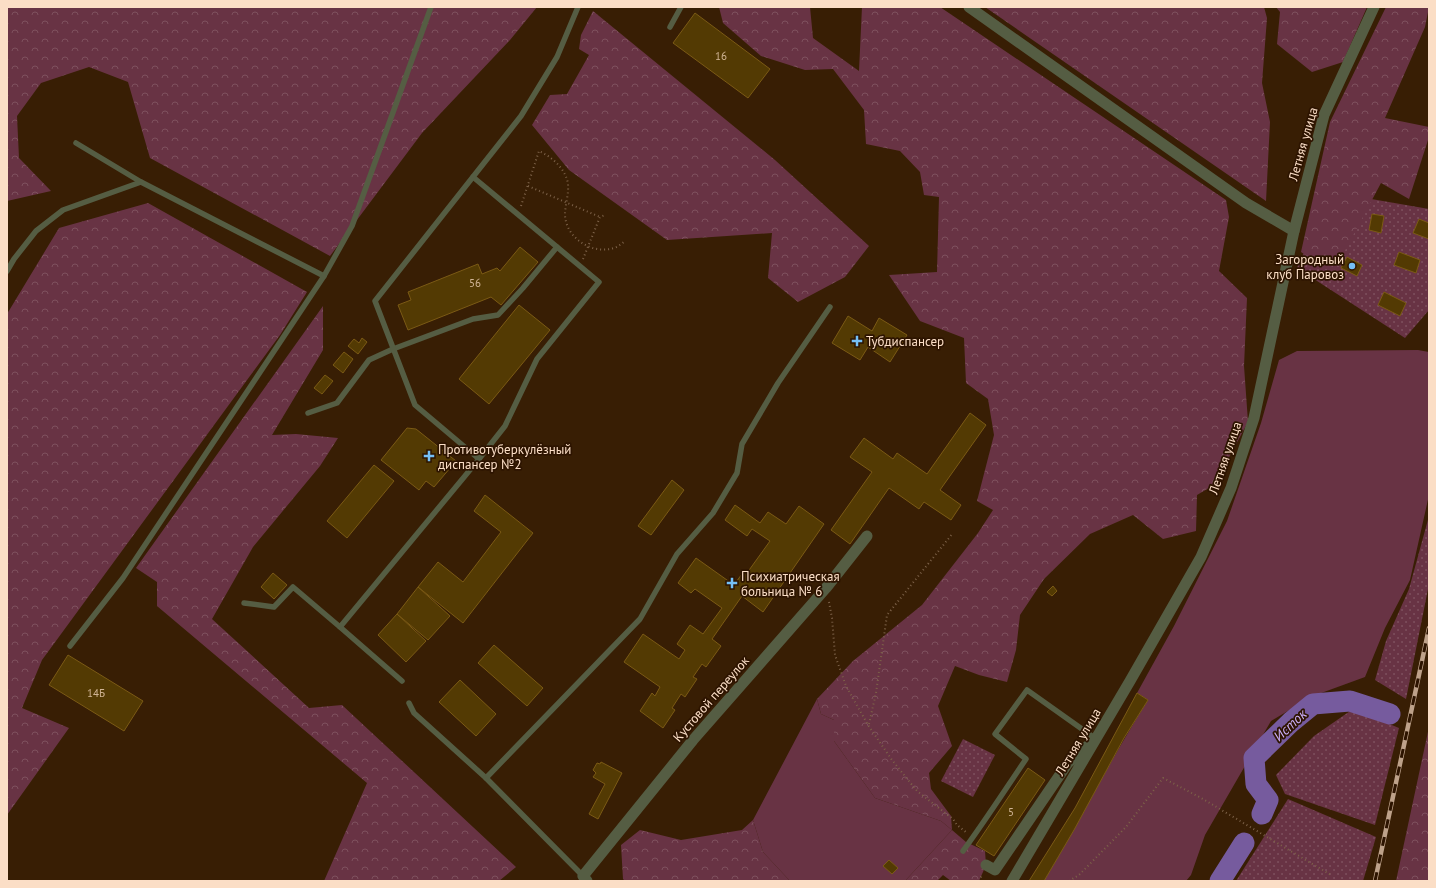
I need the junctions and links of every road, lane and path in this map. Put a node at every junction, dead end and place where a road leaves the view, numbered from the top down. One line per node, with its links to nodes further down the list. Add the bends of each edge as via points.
1 (431, 7): 21 (lane, via 352,226)
2 (578, 7): 8 (lane, via 557,57 521,116)
3 (681, 7): 6 (lane)
4 (969, 7): 15 (street, via 1246,203)
5 (1374, 7): 15 (street, Летняя улица, via 1324,115)
6 (670, 27)
7 (76, 143): 9 (lane)
8 (473, 177): 12 (lane); 23 (lane, via 375,301)
9 (141, 182): 20 (lane, via 63,210 36,231); 21 (lane)
10 (528, 186): 11 (path); 11 (path, via 539,151 547,154 562,169 568,184); 12 (path)
11 (566, 202): 14 (path); 18 (path, via 567,224 579,242)
12 (519, 215): 17 (lane)
13 (605, 215): 14 (path)
14 (600, 217): 18 (path)
15 (1294, 231): 35 (street, Летняя улица, via 1254,418 1231,488 1201,557)
16 (624, 242): 18 (path, via 615,248 604,250)
17 (557, 247): 19 (lane); 23 (lane, via 498,315 473,319)
18 (588, 247): 19 (path)
19 (580, 266): 25 (lane, via 599,282 537,359 505,426)
20 (7, 271)
21 (324, 276): 31 (lane, via 123,578)
22 (830, 307): 36 (lane, via 778,383 742,444 737,473 713,513 677,554 640,619)
23 (394, 349): 24 (lane, via 369,360 337,403); 25 (lane, via 415,405)
24 (308, 413)
25 (479, 459): 30 (lane)
26 (953, 533): 34 (path, via 887,615 876,693)
27 (867, 536): 28 (street, Кустовой переулок)
28 (826, 588): 34 (path, via 836,655 846,686); 41 (street, Кустовой переулок, via 693,740)
29 (244, 603): 30 (lane, via 274,607 292,587)
30 (340, 627): 32 (lane)
31 (70, 646)
32 (402, 681)
33 (409, 703): 36 (lane, via 414,713)
34 (868, 725): 37 (path, via 917,791)
35 (1096, 739): 37 (lane, via 1027,690 995,734 1026,759); 39 (street, via 1068,763 995,870); 42 (street, Летняя улица)
36 (486, 778): 41 (lane)
37 (973, 838): 38 (lane)
38 (963, 851)
39 (986, 865)
40 (1331, 875): 43 (path, via 1204,799 1163,778 1126,827 1079,875)
41 (585, 879)
42 (1012, 881)
43 (1069, 881)

